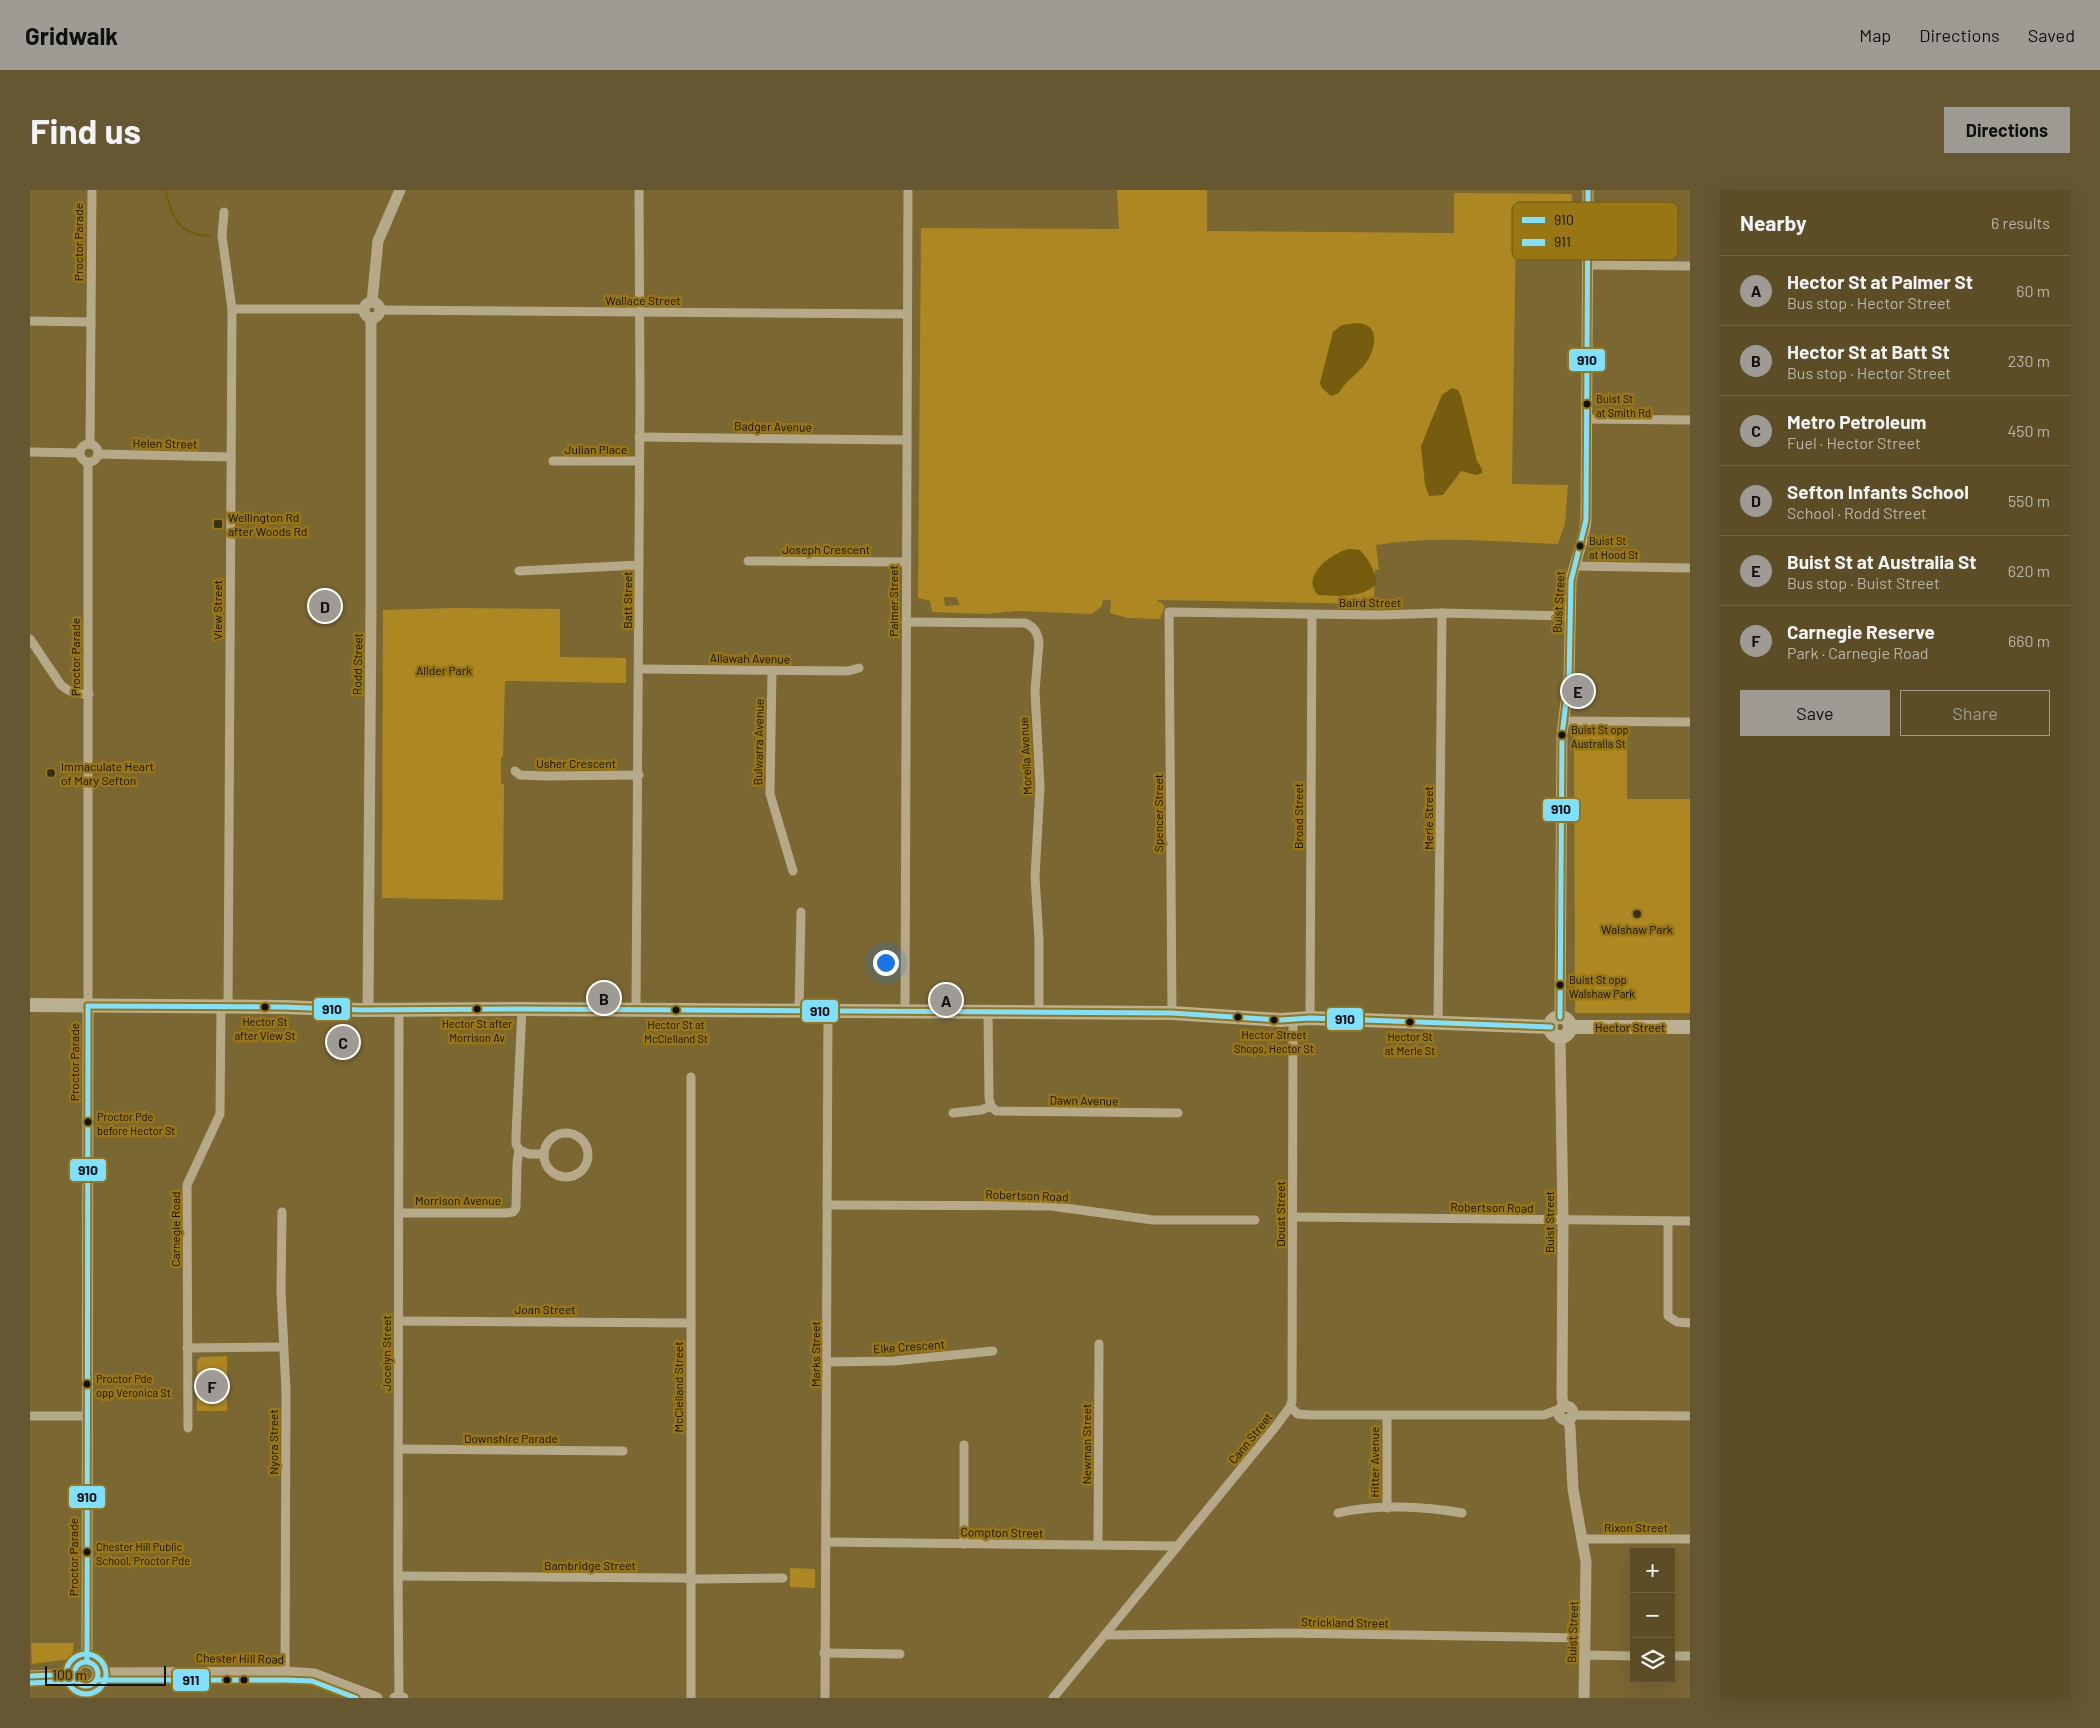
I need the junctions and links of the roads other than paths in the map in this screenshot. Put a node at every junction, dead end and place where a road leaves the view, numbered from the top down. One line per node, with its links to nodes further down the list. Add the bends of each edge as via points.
1 (92, 190): 14 (street, Proctor Parade)
2 (400, 190): 10 (street, Rodd Street, via 378,241)
3 (639, 190): 11 (street, Batt Street)
4 (908, 190): 12 (street, Palmer Street)
5 (224, 212): 9 (street, View Street, via 222,236)
6 (1588, 260): 7 (street, Buist Street)
7 (1588, 265): 8 (street); 15 (street, Buist Street)
8 (1690, 266)
9 (232, 309): 10 (street, Wallace Street); 23 (street, View Street)
10 (372, 310): 11 (street, Wallace Street); 53 (street, Rodd Street)
11 (640, 313): 12 (street, Wallace Street); 17 (street, Batt Street)
12 (907, 314): 18 (street, Palmer Street)
13 (30, 321): 14 (street)
14 (91, 322): 19 (street, Proctor Parade)
15 (1586, 420): 16 (street); 30 (street, Buist Street, via 1585,535)
16 (1690, 420)
17 (639, 437): 18 (street, Badger Avenue); 25 (street, Batt Street)
18 (906, 440): 28 (street, Palmer Street)
19 (90, 444): 21 (street, via 82,447); 22 (street, via 96,447)
20 (30, 452): 21 (street)
21 (80, 453): 26 (street)
22 (98, 454): 23 (street, Helen Street); 26 (street, via 94,461)
23 (231, 456): 51 (street, View Street)
24 (553, 461): 25 (street, Julian Place)
25 (639, 461): 29 (street, Batt Street)
26 (88, 462): 42 (street, Proctor Parade)
27 (748, 561): 28 (street, Joseph Crescent)
28 (905, 562): 37 (street, Palmer Street)
29 (639, 565): 32 (street); 40 (street, Batt Street)
30 (1574, 566): 31 (street); 36 (street, Buist Street)
31 (1690, 568)
32 (519, 571)
33 (1169, 612): 35 (street, Baird Street); 61 (street, Spencer Street)
34 (1442, 613): 35 (street, Baird Street, via 1380,616); 36 (street, Baird Street); 64 (street, Merle Street)
35 (1312, 614): 62 (street, Broad Street)
36 (1570, 616): 43 (street, Buist Street)
37 (906, 622): 58 (street, Palmer Street); 60 (street, Morella Avenue, via 1024,622 1037,634 1035,705 1040,787 1035,878)
38 (30, 640): 42 (street, via 61,685 68,691)
39 (860, 668): 41 (street, Allawah Avenue, via 848,671)
40 (639, 669): 41 (street, Allawah Avenue); 46 (street, Batt Street)
41 (772, 670): 47 (street, Bulwarra Avenue, via 770,794)
42 (89, 694): 50 (street, Proctor Parade)
43 (1563, 721): 44 (street); 65 (street, Buist Street)
44 (1690, 722)
45 (514, 771): 46 (street, Usher Crescent, via 520,775)
46 (639, 776): 55 (street, Batt Street)
47 (793, 870)
48 (801, 912): 56 (street)
49 (30, 1005): 50 (main road, Hector Street)
50 (88, 1006): 51 (main road, Hector Street); 92 (street, Proctor Parade)
51 (224, 1008): 53 (main road, Hector Street); 86 (street, Carnegie Road, via 220,1114 187,1185)
52 (522, 1009): 54 (main road, Hector Street); 55 (main road, Hector Street); 71 (street, Morrison Avenue, via 516,1136)
53 (368, 1010): 54 (main road, Hector Street)
54 (399, 1010): 75 (street, Jocelyn Street)
55 (636, 1010): 56 (main road, Hector Street)
56 (799, 1011): 57 (main road, Hector Street)
57 (828, 1011): 58 (main road, Hector Street); 73 (street, Marks Street)
58 (905, 1011): 59 (main road, Hector Street)
59 (988, 1012): 60 (main road, Hector Street); 68 (street)
60 (1039, 1013): 61 (main road, Hector Street)
61 (1172, 1014): 63 (main road, Hector Street)
62 (1310, 1018): 63 (main road, Hector Street); 64 (main road, Hector Street)
63 (1293, 1020): 76 (street, Doust Street)
64 (1438, 1023): 65 (main road, Hector Street)
65 (1560, 1027): 66 (main road, Hector Street); 78 (street, Buist Street)
66 (1690, 1028)
67 (691, 1077): 82 (street, McClelland Street)
68 (991, 1106): 69 (street, Dawn Avenue); 70 (street, Dawn Avenue, via 996,1111)
69 (954, 1113)
70 (1178, 1113)
71 (520, 1150): 72 (street); 75 (street, Morrison Avenue, via 517,1205 513,1212)
72 (544, 1154): 72 (street, via 549,1140 566,1132 576,1134 583,1141 588,1155 580,1172 566,1177 552,1172)
73 (827, 1205): 77 (street, Robertson Road, via 1051,1206 1153,1220); 88 (street, Marks Street)
74 (282, 1212): 85 (street, Nyora Street)
75 (399, 1213): 81 (street, Jocelyn Street)
76 (1292, 1217): 78 (street, Robertson Road); 89 (street, Doust Street, via 1293,1390)
77 (1255, 1220)
78 (1563, 1221): 79 (street, Robertson Road); 90 (street, Buist Street)
79 (1668, 1221): 80 (street, Robertson Road); 83 (street, via 1667,1311 1673,1321)
80 (1690, 1221)
81 (398, 1321): 82 (street, Joan Street); 98 (street, Jocelyn Street)
82 (691, 1323): 111 (street, McClelland Street)
83 (1690, 1323)
84 (1099, 1344): 107 (street, Newman Street)
85 (283, 1347): 86 (street); 121 (street, Nyora Street, via 286,1390)
86 (188, 1348): 96 (street, Carnegie Road)
87 (993, 1351): 88 (street, Elke Crescent, via 894,1362)
88 (827, 1362): 105 (street, Marks Street)
89 (1290, 1407): 93 (street, via 1298,1414); 108 (street, Cann Street)
90 (1563, 1407): 93 (street, via 1544,1415); 95 (street, via 1572,1409)
91 (30, 1416): 92 (street)
92 (87, 1416): 120 (street, Proctor Parade)
93 (1387, 1416): 100 (street, Hitter Avenue)
94 (1690, 1416): 95 (street)
95 (1570, 1417): 103 (street, Buist Street, via 1573,1489)
96 (188, 1428)
97 (964, 1445): 106 (street)
98 (398, 1449): 99 (street, Downshire Parade); 109 (street, Jocelyn Street)
99 (623, 1451)
100 (1386, 1508): 101 (street, Hitter Avenue, via 1357,1508); 102 (street, Hitter Avenue, via 1442,1509)
101 (1338, 1513)
102 (1462, 1513)
103 (1583, 1539): 104 (street, Rixon Street); 113 (street, Buist Street, via 1587,1582)
104 (1690, 1539)
105 (826, 1542): 106 (street, Compton Street); 114 (street, Marks Street)
106 (964, 1544): 107 (street, Compton Street)
107 (1098, 1546): 108 (street, Compton Street)
108 (1178, 1546): 112 (street, Cann Street)
109 (398, 1576): 111 (street, Bambridge Street); 128 (street, Jocelyn Street)
110 (783, 1578): 111 (street, Bambridge Street)
111 (690, 1579): 129 (street, McClelland Street)
112 (1105, 1635): 113 (street, Strickland Street); 131 (street, Cann Street)
113 (1584, 1638): 116 (street, Buist Street)
114 (824, 1653): 115 (street); 130 (street, Marks Street)
115 (900, 1654)
116 (1584, 1656): 117 (street); 132 (street, Buist Street)
117 (1630, 1656)
118 (1675, 1656): 119 (street)
119 (1690, 1656)
120 (87, 1661): 122 (street, via 94,1664); 123 (street, via 76,1666)
121 (285, 1672): 122 (street, Chester Hill Road); 127 (street, Chester Hill Road, via 314,1674)
122 (98, 1673): 125 (street, via 94,1683)
123 (73, 1674): 124 (street); 125 (street, via 76,1681)
124 (30, 1676)
125 (85, 1686): 126 (street)
126 (86, 1698)
127 (377, 1698)
128 (399, 1698)
129 (691, 1698)
130 (825, 1698)
131 (1053, 1698)
132 (1584, 1698)

